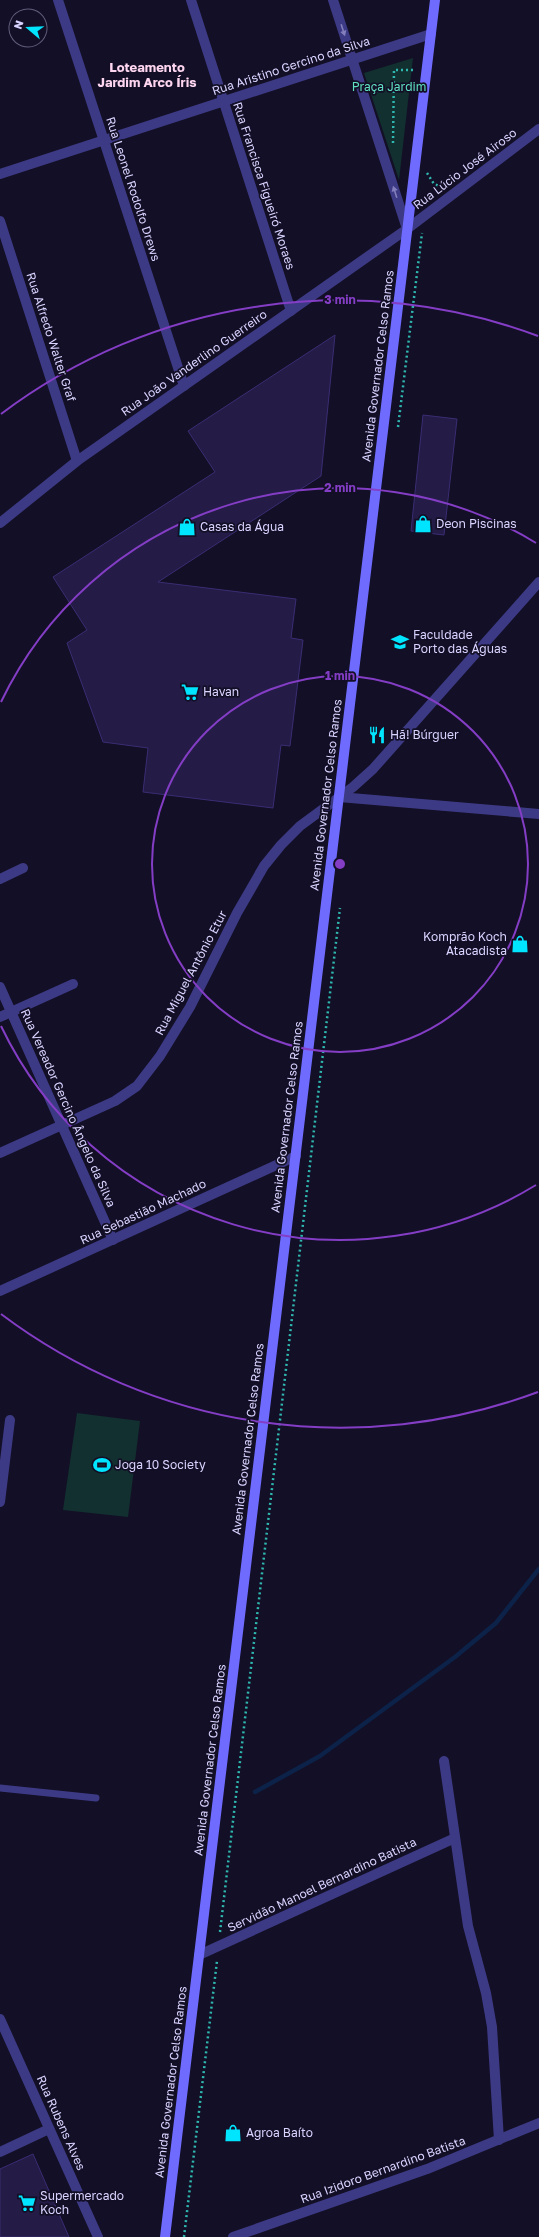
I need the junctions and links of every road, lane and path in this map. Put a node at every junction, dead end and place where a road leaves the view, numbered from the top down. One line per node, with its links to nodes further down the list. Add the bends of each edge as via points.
1 (58, 0): 10 (street, Rua Leonel Rodolfo Drews)
2 (191, 0): 8 (street, Rua Francisca Figueiró Moraes)
3 (333, 0): 6 (street, one-way to 6)
4 (435, 0): 5 (main road, Avenida Governador Celso Ramos)
5 (431, 34): 6 (street, Rua Aristino Gercino da Silva); 7 (main road, Avenida Governador Celso Ramos)
6 (353, 60): 8 (street, Rua Aristino Gercino da Silva); 11 (street)
7 (427, 70): 11 (path, via 394,70 393,152); 16 (main road, Avenida Governador Celso Ramos)
8 (224, 102): 10 (street, Rua Aristino Gercino da Silva); 18 (street, Rua Francisca Figueiró Moraes)
9 (538, 133): 14 (street, Rua Lúcio José Airoso)
10 (104, 141): 13 (street, Rua Aristino Gercino da Silva); 19 (street, Rua Leonel Rodolfo Drews)
11 (382, 151): 16 (street, one-way to 11)
12 (428, 165): 14 (path, via 427,173 434,184 443,187)
13 (0, 174)
14 (448, 198): 16 (street, Rua Lúcio José Airoso)
15 (0, 221): 21 (street, Rua Alfredo Walter Graf)
16 (407, 229): 18 (street, Rua João Vanderlino Guerreiro); 24 (main road, Avenida Governador Celso Ramos)
17 (422, 231): 20 (path)
18 (291, 311): 19 (street, Rua João Vanderlino Guerreiro)
19 (184, 386): 21 (street, Rua João Vanderlino Guerreiro)
20 (397, 432)
21 (77, 461): 22 (street, Rua João Vanderlino Guerreiro)
22 (0, 523)
23 (539, 582): 24 (street, Rua Miguel Antônio Etur, via 373,770)
24 (339, 797): 25 (street); 33 (street, Rua Miguel Antônio Etur, via 316,811 280,845 264,866 237,913 190,1007 148,1074 126,1095); 35 (main road, Avenida Governador Celso Ramos)
25 (539, 814)
26 (23, 868): 27 (street)
27 (0, 879)
28 (340, 906): 44 (path)
29 (73, 984): 31 (street)
30 (0, 987): 31 (street, Rua Vereador Gercino Ângelo da Silva)
31 (11, 1012): 32 (street); 33 (street, Rua Vereador Gercino Ângelo da Silva)
32 (0, 1017)
33 (62, 1125): 34 (street, Rua Miguel Antônio Etur); 36 (street, Rua Vereador Gercino Ângelo da Silva)
34 (0, 1153)
35 (296, 1156): 36 (street, Rua Sebastião Machado); 45 (main road, Avenida Governador Celso Ramos)
36 (113, 1240): 37 (street, Rua Sebastião Machado)
37 (0, 1291)
38 (0, 1425): 39 (street, via 10,1420)
39 (0, 1502)
40 (444, 1761): 43 (street)
41 (0, 1788): 42 (lane)
42 (96, 1798)
43 (455, 1838): 44 (street, Servidão Manoel Bernardino Batista); 49 (street, via 468,1926 486,1992 492,2027)
44 (219, 1947): 45 (street, Servidão Manoel Bernardino Batista); 53 (path)
45 (199, 1955): 52 (main road, Avenida Governador Celso Ramos)
46 (0, 2019): 48 (street, Rua Rubens Alves)
47 (539, 2123): 49 (street, Rua Izidoro Bernardino Batista)
48 (49, 2129): 50 (street); 51 (street, Rua Rubens Alves)
49 (499, 2140): 54 (street, Rua Izidoro Bernardino Batista, via 427,2169)
50 (0, 2152)
51 (98, 2237)
52 (165, 2237)
53 (184, 2237)
54 (234, 2237)

